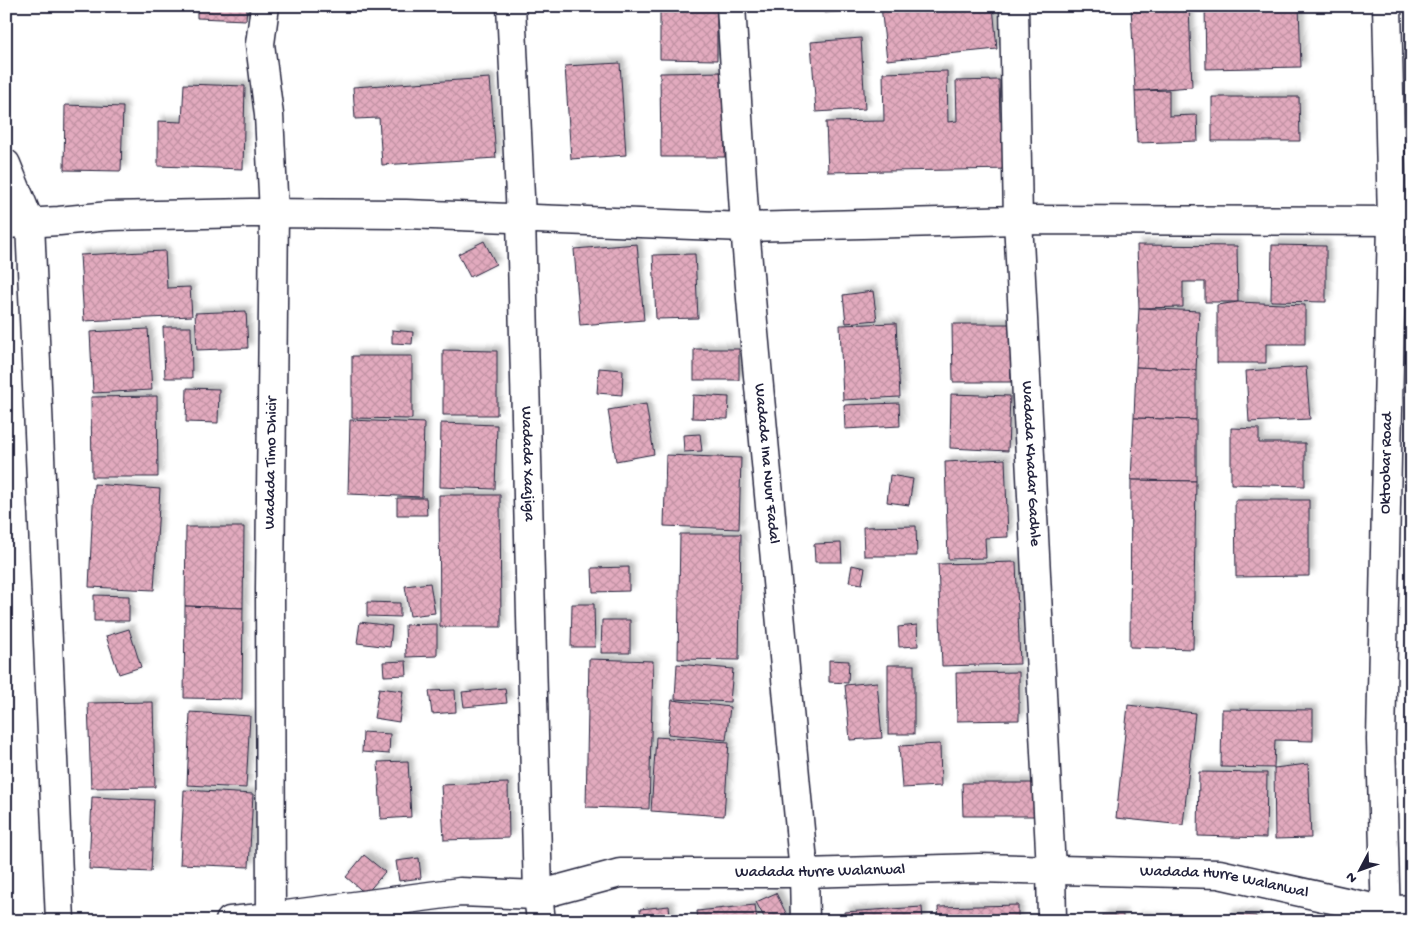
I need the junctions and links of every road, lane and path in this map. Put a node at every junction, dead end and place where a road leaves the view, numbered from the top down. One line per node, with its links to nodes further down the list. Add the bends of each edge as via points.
1 (265, 6): 7 (street, Wadada Timo Dhicir, via 260,44 269,115)
2 (511, 6): 8 (street, Wadada Xaajiga)
3 (732, 6): 12 (street, Wadada Ina Nuur Fadal)
4 (1014, 6): 9 (street, Wadada Khadar Gadhle)
5 (1387, 6): 10 (street, Oktoobar Road)
6 (6, 164): 11 (street)
7 (274, 213): 8 (street); 11 (street, via 109,216); 17 (street, Wadada Timo Dhicir)
8 (521, 218): 12 (street); 15 (street, Wadada Xaajiga)
9 (1018, 220): 10 (street); 12 (street); 13 (street, Wadada Khadar Gadhle)
10 (1402, 221): 16 (street, Oktoobar Road, via 1381,740)
11 (18, 223): 18 (street)
12 (745, 226): 14 (street, Wadada Ina Nuur Fadal)
13 (1051, 870): 14 (street, Wadada Hurre Walanwal, via 979,868); 16 (street, Wadada Hurre Walanwal, via 1219,874); 21 (street, Wadada Khadar Gadhle)
14 (804, 873): 15 (street, Wadada Hurre Walanwal, via 620,873); 20 (street, Wadada Ina Nuur Fadal)
15 (539, 908): 17 (street, Wadada Hurre Walanwal, via 460,892)
16 (1395, 914)
17 (271, 919): 19 (street, Wadada Hurre Walanwal)
18 (60, 921)
19 (230, 921)
20 (806, 921)
21 (1052, 921)

